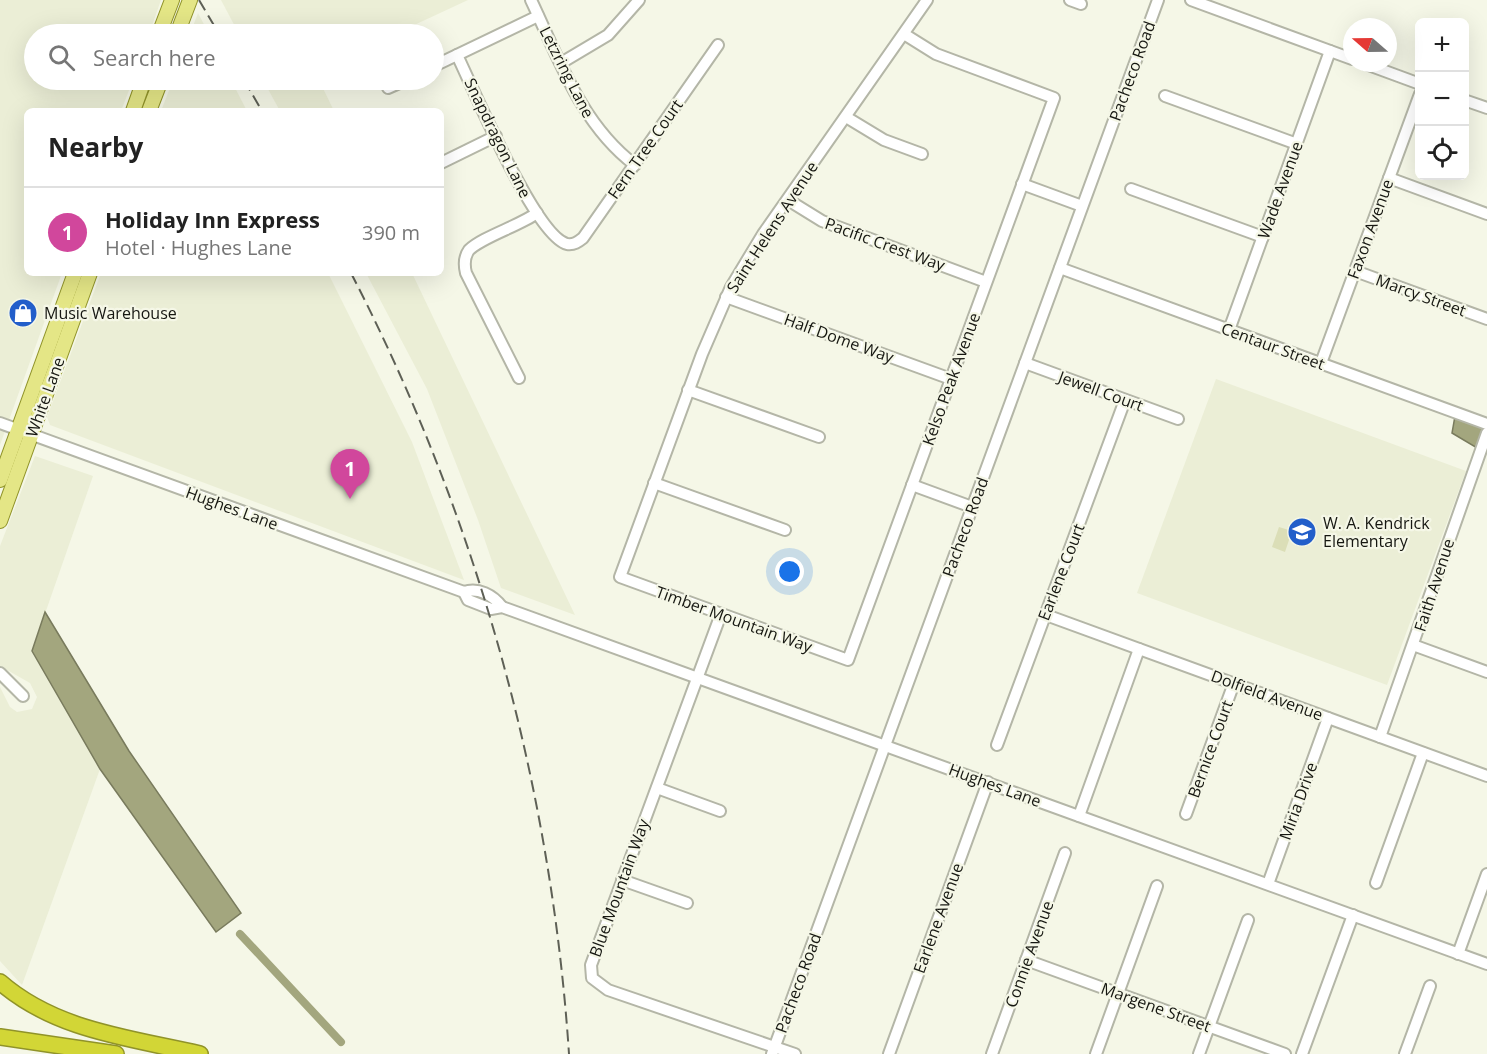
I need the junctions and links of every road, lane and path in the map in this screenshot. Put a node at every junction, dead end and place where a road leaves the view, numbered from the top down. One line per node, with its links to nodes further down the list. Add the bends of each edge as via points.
1 (190, 0): 11 (main road)
2 (531, 0): 8 (street, Letzring Lane)
3 (639, 0): 18 (street, via 608,35)
4 (927, 0): 12 (street, Saint Helens Avenue)
5 (1158, 0): 39 (street, Pacheco Road)
6 (1191, 0): 14 (street)
7 (171, 2): 9 (main road); 10 (main road)
8 (538, 16): 15 (street); 18 (street, Letzring Lane)
9 (163, 24)
10 (168, 24)
11 (181, 24)
12 (904, 34): 29 (street, Saint Helens Avenue); 36 (street, Kelso Peak Avenue, via 936,54 1054,98)
13 (718, 45): 34 (street, Fern Tree Court)
14 (1330, 51): 16 (street); 31 (street, Wade Avenue)
15 (457, 55): 17 (street); 30 (street, Snapdragon Lane)
16 (1343, 56)
17 (444, 61)
18 (561, 63): 34 (street, Letzring Lane, via 589,118)
19 (1387, 72): 20 (street)
20 (1415, 82)
21 (140, 90): 26 (main road)
22 (157, 90): 27 (main road)
23 (1165, 96): 31 (street)
24 (1469, 102): 28 (street)
25 (1415, 105): 35 (street, Faxon Avenue)
26 (134, 108)
27 (150, 108)
28 (1487, 108)
29 (846, 117): 32 (street, via 884,140); 38 (street, Saint Helens Avenue)
30 (496, 136): 33 (street); 40 (street, Snapdragon Lane)
31 (1297, 144): 42 (street, Wade Avenue)
32 (922, 154)
33 (444, 162)
34 (634, 165): 43 (street, Fern Tree Court, via 583,238)
35 (1389, 178): 41 (street); 45 (street, Faxon Avenue)
36 (1022, 184): 39 (street); 48 (street, Kelso Peak Avenue)
37 (1131, 189): 42 (street)
38 (788, 200): 48 (street, Pacific Crest Way, via 822,221); 49 (street, Saint Helens Avenue)
39 (1082, 206): 44 (street, Pacheco Road)
40 (537, 213): 43 (street, Snapdragon Lane, via 556,238); 54 (street, via 476,245 466,256 466,273)
41 (1487, 214)
42 (1263, 237): 51 (street, Wade Avenue)
43 (567, 244)
44 (1060, 268): 51 (street, Centaur Street); 52 (street, Pacheco Road)
45 (1355, 270): 50 (street, Marcy Street); 53 (street, Faxon Avenue)
46 (74, 276): 61 (main road, White Lane)
47 (89, 276): 61 (main road, White Lane)
48 (986, 282): 55 (street, Kelso Peak Avenue)
49 (726, 297): 55 (street, Half Dome Way); 56 (street, Saint Helens Avenue)
50 (1487, 319)
51 (1229, 330): 53 (street, Centaur Street)
52 (1025, 363): 57 (street, Jewell Court); 67 (street, Pacheco Road)
53 (1321, 363): 60 (street, Centaur Street)
54 (519, 378)
55 (951, 379): 66 (street, Kelso Peak Avenue)
56 (688, 390): 63 (street); 65 (street, Saint Helens Avenue)
57 (1125, 400): 58 (street, Jewell Court); 72 (street, Earlene Court)
58 (1178, 419)
59 (0, 423): 61 (street, Hughes Lane)
60 (1487, 424)
61 (25, 432): 64 (main road, White Lane); 68 (main road, White Lane); 78 (street, Hughes Lane, via 464,592 472,589 494,597 502,607)
62 (1487, 434): 73 (street, Faith Avenue)
63 (819, 438)
64 (0, 480)
65 (654, 483): 69 (street); 70 (street, Saint Helens Avenue)
66 (912, 485): 67 (street); 75 (street, Kelso Peak Avenue)
67 (972, 507): 83 (street, Pacheco Road)
68 (0, 521)
69 (785, 530)
70 (620, 577): 71 (street, Timber Mountain Way)
71 (721, 614): 75 (street, Timber Mountain Way); 78 (street, Blue Mountain Way)
72 (1046, 615): 74 (street, Dolfield Avenue); 84 (street, Earlene Court)
73 (1413, 645): 76 (street); 82 (street, Faith Avenue)
74 (1139, 649): 79 (street, Dolfield Avenue); 91 (street)
75 (848, 660)
76 (1487, 672)
77 (0, 673): 80 (street)
78 (698, 677): 83 (street, Hughes Lane); 88 (street, Blue Mountain Way)
79 (1234, 684): 81 (street, Dolfield Avenue); 90 (street, Bernice Court)
80 (23, 696)
81 (1328, 718): 82 (street, Dolfield Avenue); 96 (street, Miria Drive)
82 (1380, 737): 85 (street, Dolfield Avenue)
83 (885, 745): 87 (street, Hughes Lane); 109 (street, Pacheco Road)
84 (997, 745)
85 (1424, 753): 86 (street, Dolfield Avenue); 95 (street)
86 (1487, 776)
87 (988, 782): 91 (street, Hughes Lane); 113 (street, Earlene Avenue)
88 (657, 788): 89 (street); 94 (street, Blue Mountain Way)
89 (720, 811)
90 (1186, 814)
91 (1079, 816): 96 (street, Hughes Lane)
92 (1065, 853): 102 (street, Connie Avenue)
93 (1487, 874): 101 (street)
94 (622, 880): 98 (street); 109 (street, Blue Mountain Way, via 591,965 592,978 608,990)
95 (1376, 883)
96 (1268, 884): 99 (street, Hughes Lane)
97 (1157, 886): 106 (street)
98 (687, 903)
99 (1353, 915): 101 (street, Hughes Lane); 118 (street)
100 (1248, 920): 107 (street)
101 (1458, 954): 103 (street, Hughes Lane)
102 (1026, 960): 106 (street, Margene Street); 114 (street, Connie Avenue)
103 (1487, 964)
104 (0, 982): 111 (highway, via 36,1008 77,1026)
105 (1430, 986): 119 (street)
106 (1118, 993): 107 (street, Margene Street); 115 (street)
107 (1209, 1026): 116 (street); 117 (street, Margene Street)
108 (0, 1037): 110 (highway)
109 (774, 1050): 112 (street, Blue Mountain Way)
110 (116, 1054)
111 (200, 1054)
112 (795, 1054)
113 (889, 1054)
114 (992, 1054)
115 (1096, 1054)
116 (1199, 1054)
117 (1285, 1054)
118 (1302, 1054)
119 (1406, 1054)

